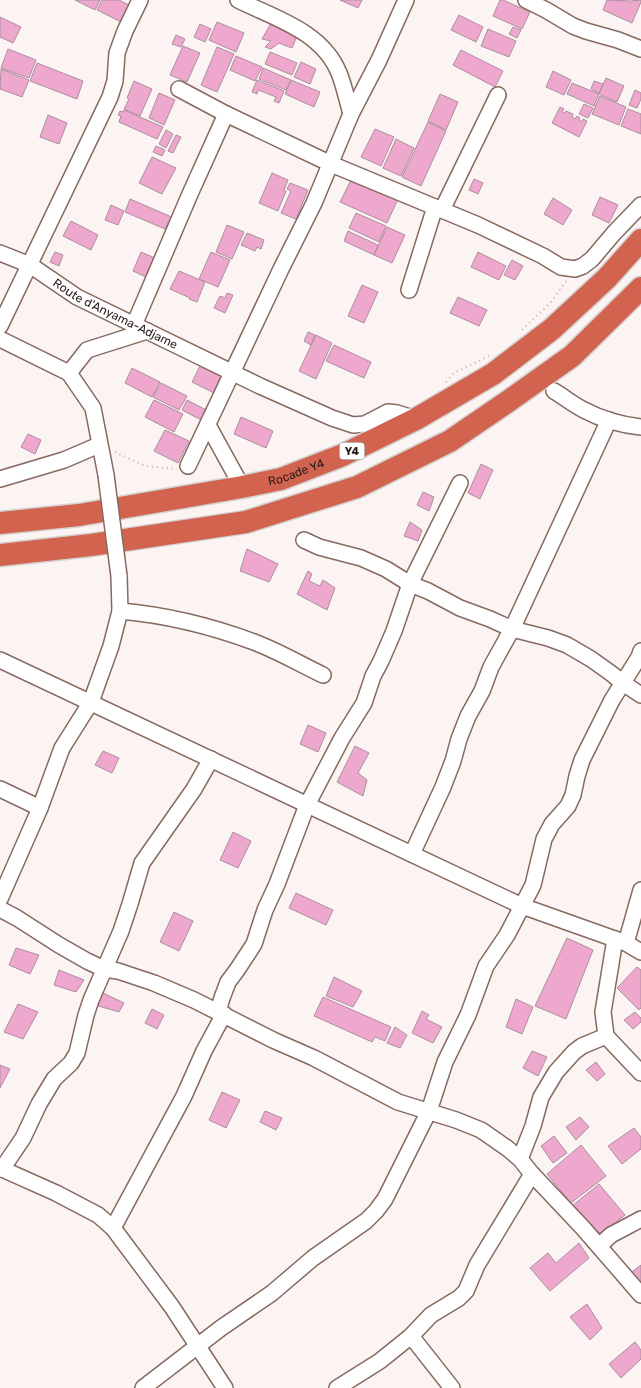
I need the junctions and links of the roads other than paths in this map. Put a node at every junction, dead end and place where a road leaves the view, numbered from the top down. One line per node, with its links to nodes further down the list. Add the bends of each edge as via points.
1 (140, 0): 15 (street, via 118,53 110,97)
2 (238, 0): 9 (street, via 272,14 318,43 339,73)
3 (406, 0): 9 (street)
4 (526, 0): 5 (street, via 574,26)
5 (641, 49)
6 (179, 89): 8 (street)
7 (498, 95): 12 (street)
8 (226, 114): 10 (street); 19 (street, via 190,194)
9 (351, 114): 10 (street)
10 (331, 164): 12 (street); 22 (street)
11 (641, 205): 12 (street, via 592,258 575,269 561,267)
12 (439, 209): 17 (street)
13 (641, 240): 24 (highway, Rocade Y4 / Y4, via 607,278 552,330 493,374)
14 (0, 253): 15 (street, Route d'Anyama-Adjame)
15 (30, 265): 18 (street); 19 (street, Route d'Anyama-Adjame, via 77,297)
16 (641, 288): 35 (highway, via 572,356 510,400 450,441 357,487 246,522)
17 (409, 290)
18 (0, 326)
19 (140, 328): 21 (street, via 88,350); 22 (street, Route d'Anyama-Adjame)
20 (0, 339): 21 (street)
21 (69, 373): 28 (street, via 93,408)
22 (233, 373): 24 (street, Route d'Anyama-Adjame, via 353,425 365,424 388,412); 26 (street)
23 (554, 391): 25 (street, via 584,410)
24 (416, 419): 32 (highway, Rocade Y4 / Y4, via 343,456 281,479)
25 (609, 420): 27 (street); 38 (street)
26 (208, 425): 29 (street); 32 (street)
27 (641, 427)
28 (99, 445): 30 (street, via 64,460); 37 (street, bridge, via 119,576)
29 (188, 466)
30 (0, 479)
31 (460, 483): 36 (street)
32 (242, 487): 33 (highway, Rocade Y4 / Y4, via 79,515)
33 (0, 524)
34 (304, 540): 36 (street, via 361,558)
35 (0, 555)
36 (410, 584): 38 (street); 47 (street, via 364,703)
37 (120, 611): 41 (street, via 198,624 255,642); 44 (street)
38 (512, 629): 42 (street, via 567,645); 49 (street, via 468,716 443,787)
39 (641, 651): 42 (street)
40 (0, 660): 44 (street)
41 (323, 675)
42 (622, 683): 43 (street); 52 (street, via 582,760 568,806 544,839 532,885)
43 (641, 695)
44 (92, 702): 45 (street); 48 (street, via 62,748)
45 (211, 759): 47 (street); 56 (street, via 142,863 124,922)
46 (0, 789): 48 (street)
47 (307, 805): 49 (street); 57 (street, via 254,944 228,982)
48 (40, 808): 51 (street)
49 (412, 854): 52 (street)
50 (641, 890): 54 (street)
51 (0, 899)
52 (522, 906): 54 (street); 60 (street, via 486,966 468,1015 445,1062)
53 (0, 909): 56 (street)
54 (620, 941): 55 (street); 58 (street, via 603,1012)
55 (641, 952)
56 (104, 968): 57 (street, via 154,983); 62 (street, via 88,1008 77,1053 54,1079)
57 (221, 1013): 60 (street, via 398,1102); 65 (street, via 184,1096)
58 (606, 1036): 59 (street); 61 (street, via 582,1046 556,1072 542,1097)
59 (641, 1073)
60 (429, 1111): 61 (street, via 481,1130); 69 (street, via 390,1190 376,1211)
61 (520, 1159): 63 (street)
62 (1, 1169): 65 (street, via 98,1215)
63 (532, 1174): 66 (street); 68 (street, via 466,1291 431,1315)
64 (641, 1219): 66 (street, via 611,1235)
65 (113, 1228): 69 (street, via 172,1307)
66 (599, 1246): 67 (street)
67 (641, 1295)
68 (411, 1336): 72 (street); 73 (street)
69 (197, 1347): 70 (street); 71 (street)
70 (142, 1388)
71 (225, 1388)
72 (338, 1388)
73 (452, 1388)

